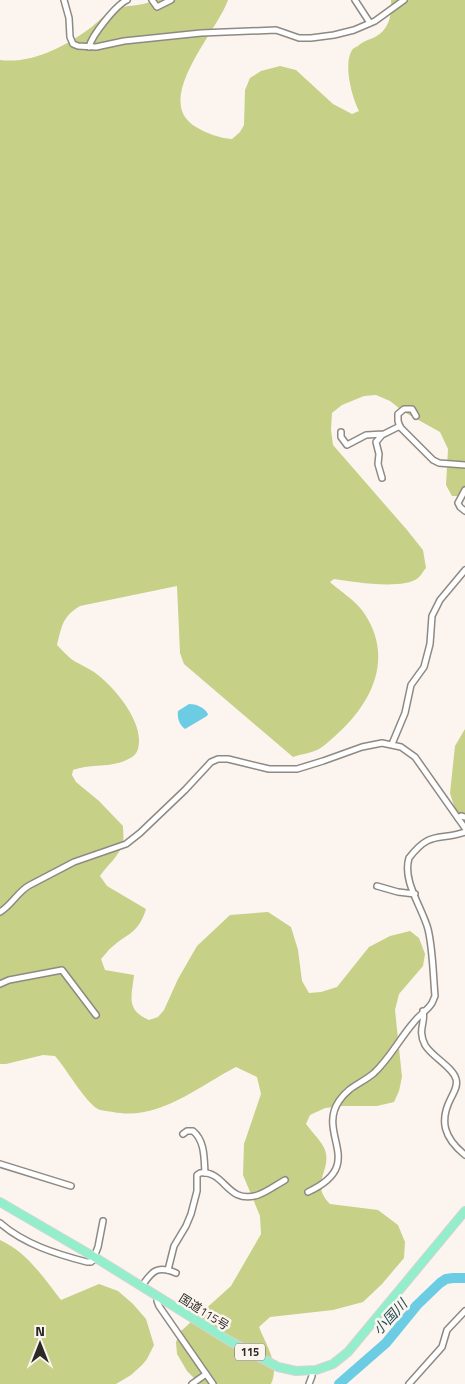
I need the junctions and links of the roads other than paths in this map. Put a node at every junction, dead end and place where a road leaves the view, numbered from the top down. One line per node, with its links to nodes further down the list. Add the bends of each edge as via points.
1 (64, 0): 8 (street, via 73,44)
2 (127, 0): 8 (street, via 108,19)
3 (152, 0): 4 (street, via 157,7)
4 (171, 0)
5 (355, 0): 7 (street)
6 (404, 0): 7 (street)
7 (370, 23): 8 (street, via 354,30 311,38 299,38 276,30 201,33)
8 (89, 47)
9 (416, 416): 10 (street, via 412,409 401,410)
10 (400, 426): 12 (street); 13 (street, via 433,460)
11 (341, 432): 12 (street, via 347,444 369,434)
12 (382, 434): 14 (street, via 376,442)
13 (465, 465)
14 (382, 478)
15 (465, 490): 16 (street, via 458,503)
16 (465, 512)
17 (465, 570): 18 (street, via 434,612 424,667 411,685 405,713)
18 (392, 744): 20 (street, via 415,757); 25 (street, via 368,745 297,769 274,770 224,758 215,760 126,844 74,862 30,885)
19 (465, 817): 20 (street)
20 (458, 818): 21 (street)
21 (465, 828)
22 (465, 832): 24 (street, via 434,837 409,858 408,877)
23 (377, 886): 24 (street)
24 (415, 894): 27 (street, via 427,928 435,996)
25 (0, 912)
26 (0, 984): 28 (street, via 62,970)
27 (424, 1011): 30 (street, via 421,1028 425,1044 456,1079 456,1090 446,1109 444,1126 455,1147); 35 (street, via 379,1068 349,1088 337,1103 332,1124 338,1147 337,1167 324,1183)
28 (96, 1016)
29 (183, 1134): 32 (street, via 194,1131 199,1136)
30 (465, 1155)
31 (0, 1164): 34 (street)
32 (205, 1173): 33 (street, via 214,1175 233,1193 248,1196 262,1193); 41 (street, via 197,1175 191,1214 174,1246)
33 (285, 1180)
34 (71, 1186)
35 (308, 1192)
36 (0, 1202): 40 (highway, 国道115号 / 115)
37 (465, 1211): 46 (highway, 国道115号 / 115, via 348,1352 333,1364)
38 (103, 1221): 40 (street)
39 (0, 1223): 40 (street, via 17,1237 44,1248 87,1262)
40 (95, 1257): 43 (highway, 国道115号 / 115)
41 (168, 1270): 42 (street); 43 (street, via 153,1272)
42 (176, 1273)
43 (142, 1286): 44 (highway, 国道115号 / 115)
44 (158, 1296): 46 (highway, 国道115号 / 115, via 269,1363 287,1370); 47 (street, via 160,1306)
45 (465, 1311): 51 (street, via 447,1330 442,1347)
46 (312, 1371): 50 (street)
47 (206, 1374): 48 (street); 49 (street)
48 (192, 1384)
49 (213, 1384)
50 (310, 1384)
51 (409, 1384)

